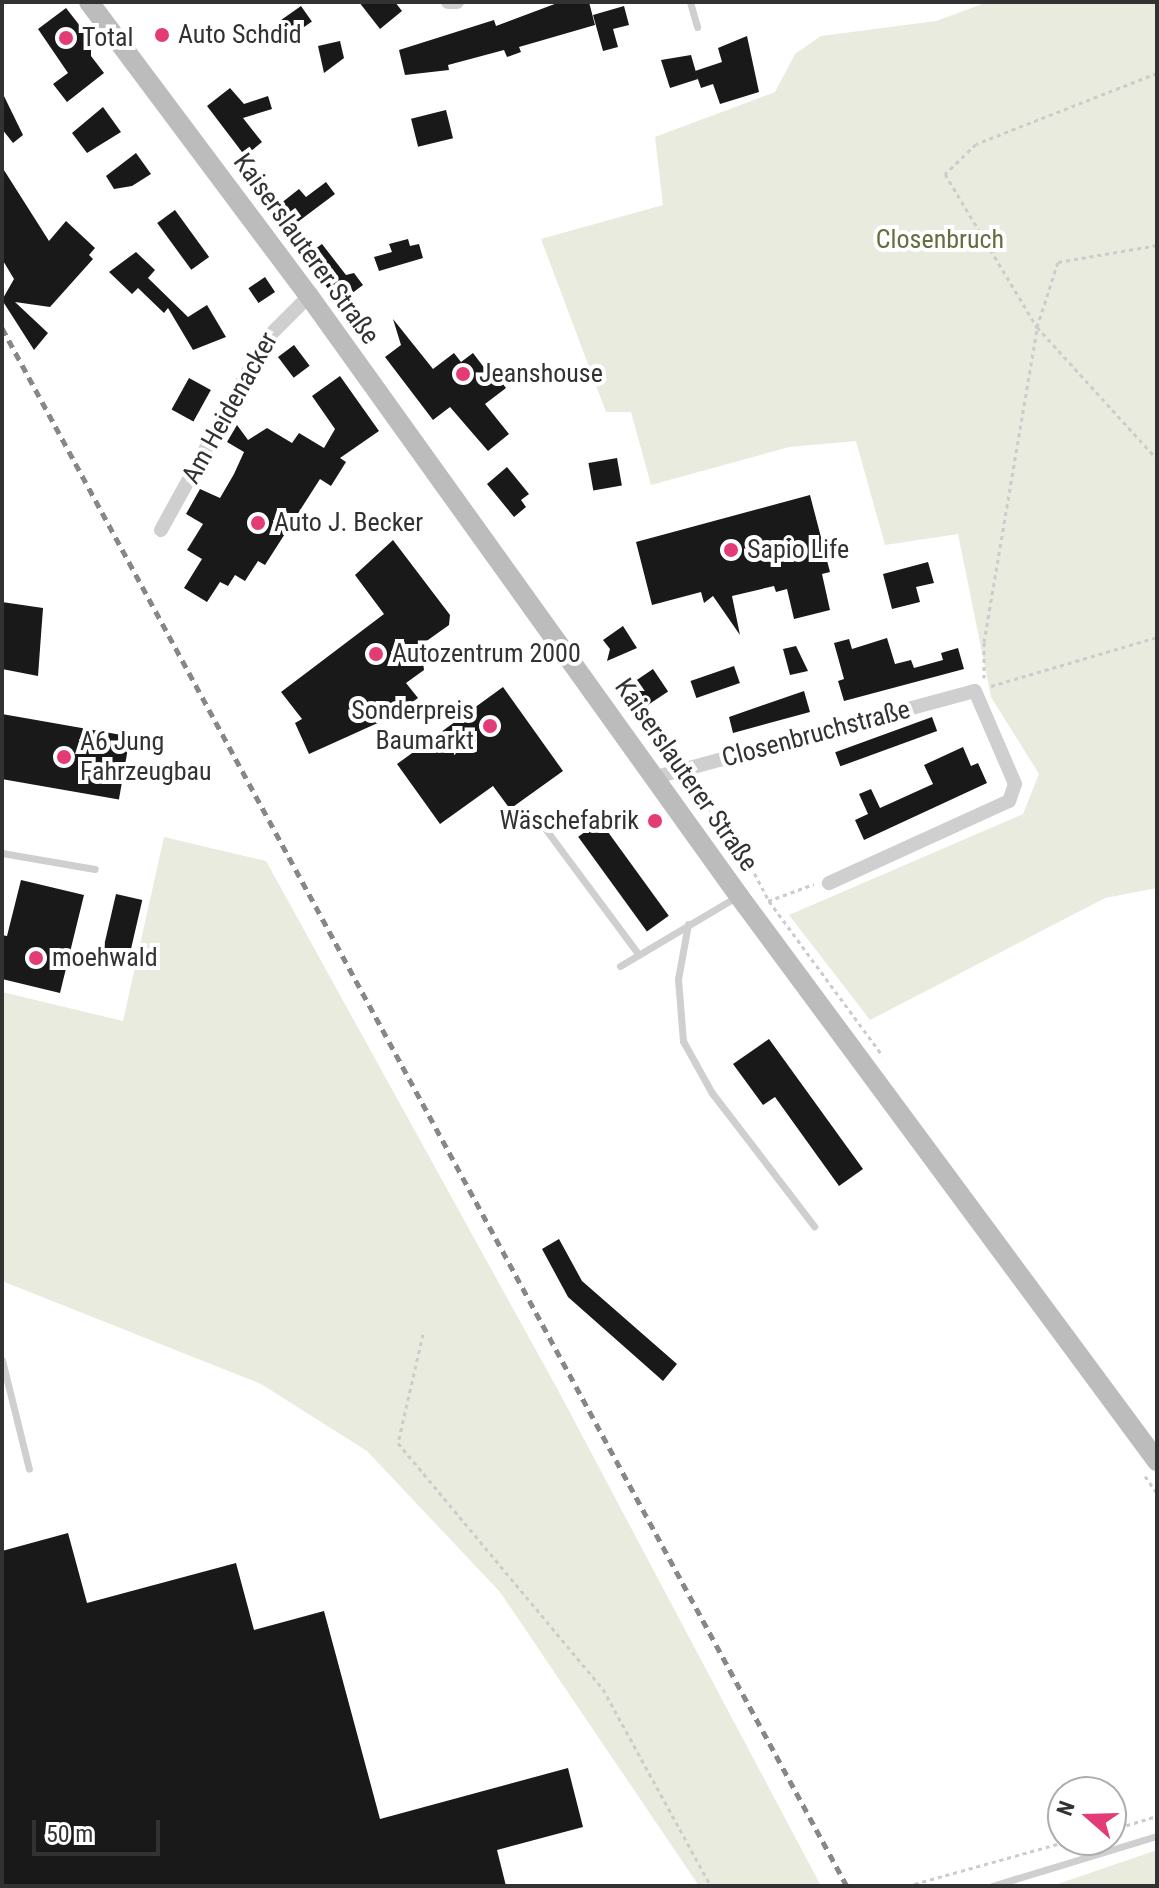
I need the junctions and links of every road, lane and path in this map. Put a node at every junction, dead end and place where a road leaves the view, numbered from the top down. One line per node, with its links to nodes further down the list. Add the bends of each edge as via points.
1 (89, 2): 8 (main road, Kaiserslauterer Straße)
2 (448, 2): 3 (street)
3 (457, 2)
4 (690, 2): 5 (lane)
5 (697, 27)
6 (1157, 73): 9 (path, via 976,144 945,174)
7 (1157, 245): 9 (path, via 1058,262)
8 (309, 296): 11 (street, Am Heidenacker, via 266,339); 13 (main road, Kaiserslauterer Straße)
9 (1037, 327): 10 (path); 12 (path, via 984,642 984,688)
10 (1157, 459)
11 (161, 530)
12 (1157, 637)
13 (664, 774): 17 (street, Closenbruchstraße, via 975,691 1015,784 1009,801); 18 (main road, Kaiserslauterer Straße); 19 (path, via 705,803 747,859)
14 (538, 819): 21 (lane)
15 (2, 853): 16 (lane)
16 (95, 869)
17 (829, 883): 19 (path, via 820,881)
18 (739, 896): 19 (path); 20 (lane); 26 (main road, Kaiserslauterer Straße)
19 (769, 901)
20 (688, 924): 21 (lane); 23 (lane, via 678,979 683,1041 712,1093)
21 (639, 955): 22 (lane)
22 (620, 966)
23 (814, 1226)
24 (423, 1334): 32 (path, via 398,1443 603,1689)
25 (2, 1360): 27 (lane)
26 (1157, 1461)
27 (29, 1469)
28 (1157, 1816): 29 (path)
29 (1127, 1825)
30 (1157, 1836): 34 (lane)
31 (1047, 1847): 33 (path)
32 (711, 1886)
33 (907, 1886)
34 (992, 1886)

